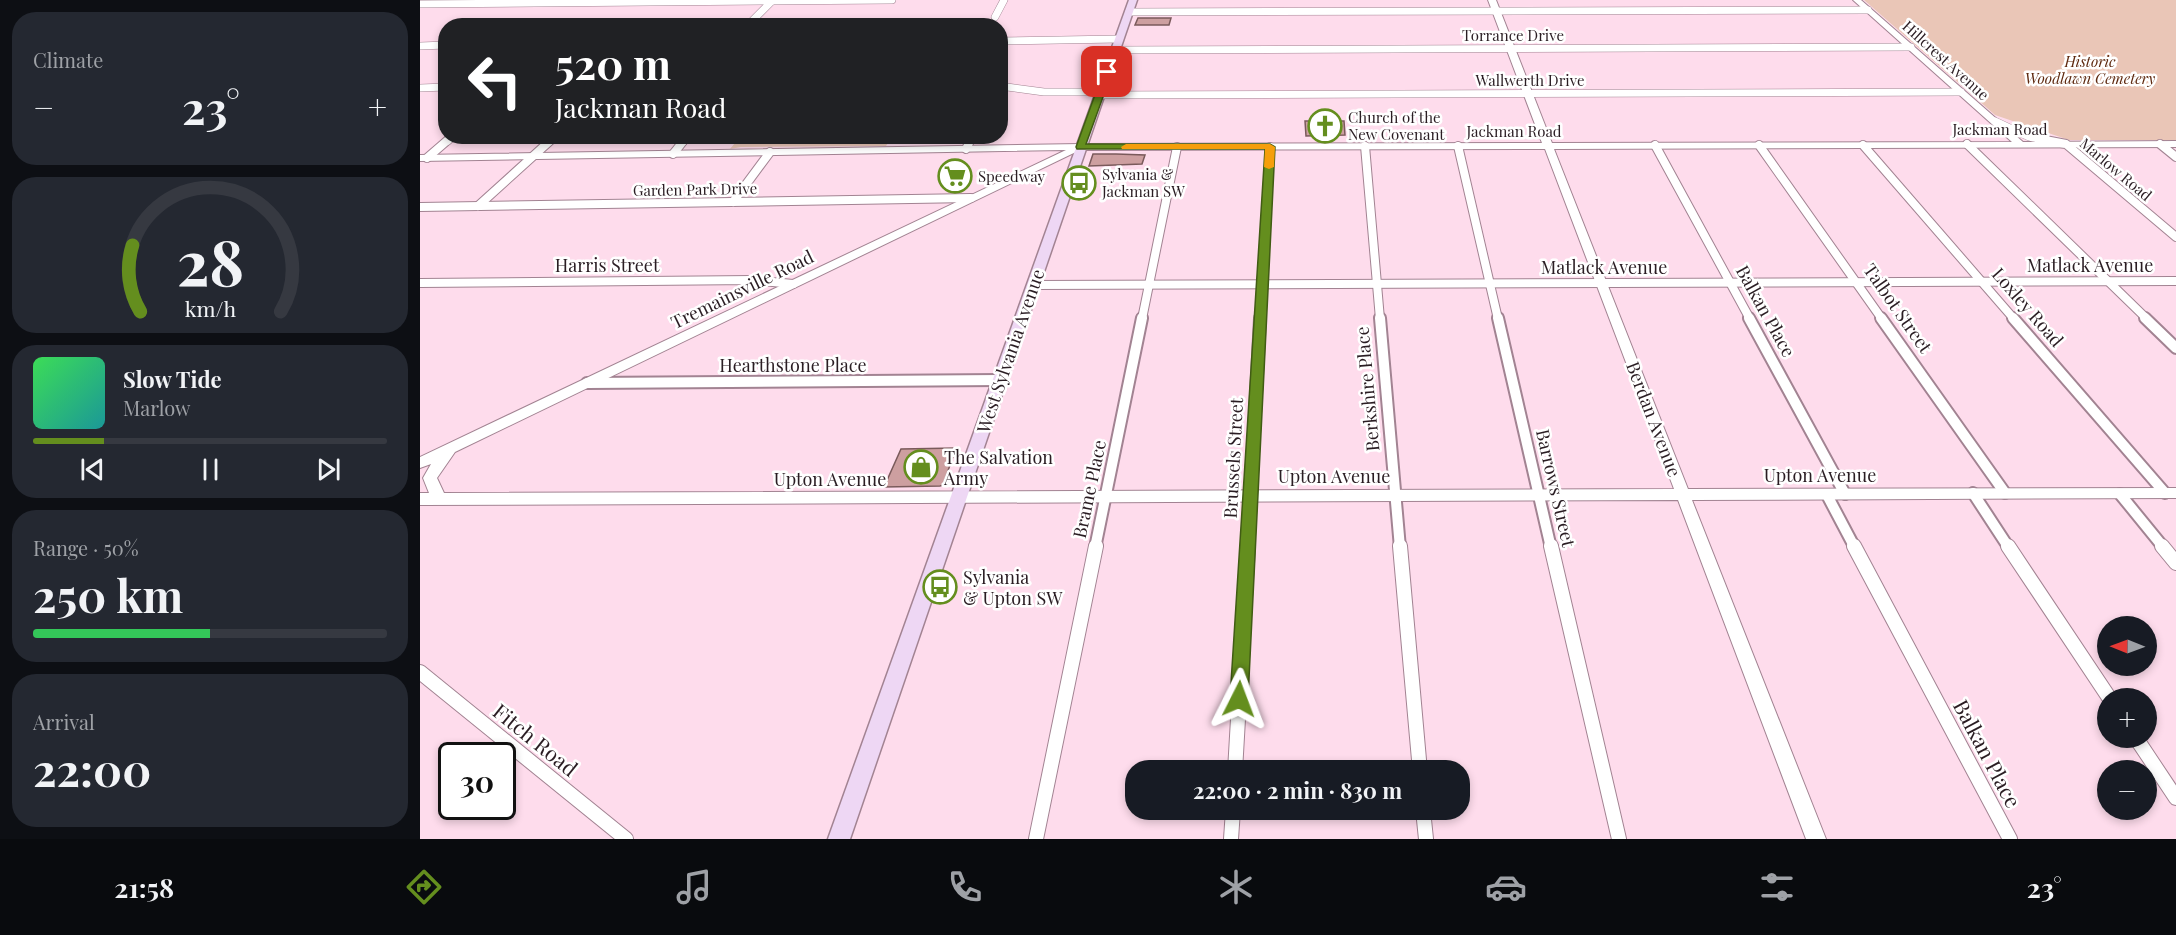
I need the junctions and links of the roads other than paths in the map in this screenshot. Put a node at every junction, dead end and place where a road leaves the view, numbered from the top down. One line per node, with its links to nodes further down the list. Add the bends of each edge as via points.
1 (773, 0): 2 (street); 7 (street); 12 (street)
2 (892, 0)
3 (1004, 0): 11 (street)
4 (1133, 0): 10 (main road, West Sylvania Avenue)
5 (1492, 0): 9 (street, Berdan Avenue)
6 (1857, 0): 8 (street, Hillcrest Avenue)
7 (420, 4)
8 (1868, 9): 9 (street); 17 (street, Hillcrest Avenue)
9 (1496, 11): 10 (street); 18 (street, Berdan Avenue)
10 (1129, 12): 13 (main road, West Sylvania Avenue)
11 (995, 17)
12 (755, 18)
13 (1119, 39): 14 (street); 19 (main road, West Sylvania Avenue)
14 (1008, 40)
15 (438, 45): 16 (street)
16 (420, 46)
17 (1911, 47): 18 (street, Torrance Drive); 23 (street, Hillcrest Avenue)
18 (1512, 49): 19 (street, Torrance Drive); 25 (street, Berdan Avenue)
19 (1115, 50): 24 (main road, West Sylvania Avenue)
20 (438, 87): 22 (street)
21 (1008, 87): 24 (street, Wallwerth Drive)
22 (420, 88)
23 (1961, 92): 25 (street, Wallwerth Drive); 26 (street, Hillcrest Avenue)
24 (1100, 93): 25 (street, Wallwerth Drive); 42 (main road, West Sylvania Avenue)
25 (1529, 93): 41 (street, Berdan Avenue)
26 (1989, 117): 32 (street, Hillcrest Avenue); 33 (street, Hillcrest Avenue, via 2029,137)
27 (442, 144): 50 (street)
28 (546, 144): 48 (street)
29 (681, 144): 47 (street)
30 (968, 144): 45 (street)
31 (1967, 144): 32 (street, Jackman Road); 38 (street, Jackman Road); 56 (street)
32 (2020, 144): 33 (street, Jackman Road)
33 (2066, 144): 34 (street, Jackman Road); 55 (street, Marlow Road)
34 (2160, 144): 35 (street, Jackman Road); 49 (street)
35 (2176, 144)
36 (1655, 145): 37 (street, Jackman Road); 41 (street, Jackman Road); 62 (street, Balkan Place)
37 (1760, 145): 38 (street, Jackman Road); 58 (street, Talbot Street)
38 (1863, 145): 59 (street, Loxley Road)
39 (1365, 146): 40 (street, Jackman Road); 44 (street, Jackman Road); 65 (street, Berkshire Place)
40 (1458, 146): 41 (street, Jackman Road); 66 (street, Barrows Street)
41 (1550, 146): 61 (street, Berdan Avenue)
42 (1081, 147): 43 (street, Jackman Road); 45 (street, Jackman Road); 51 (street, Tremainsville Road); 67 (main road, West Sylvania Avenue)
43 (1177, 147): 44 (street, Jackman Road); 68 (street, Brame Place)
44 (1270, 147): 64 (street, Brussels Street)
45 (966, 149): 46 (street, Jackman Road)
46 (770, 152): 47 (street, Jackman Road); 52 (street)
47 (673, 154): 48 (street, Jackman Road)
48 (533, 156): 50 (street, Jackman Road); 53 (street)
49 (2176, 157)
50 (423, 158)
51 (971, 198): 52 (street, Garden Park Drive); 63 (street, Tremainsville Road)
52 (733, 202): 53 (street, Garden Park Drive)
53 (478, 206): 54 (street, Garden Park Drive)
54 (420, 207)
55 (2176, 237)
56 (2108, 281): 57 (street, Matlack Avenue); 59 (street, Matlack Avenue); 69 (street)
57 (2176, 281)
58 (1856, 282): 59 (street, Matlack Avenue); 62 (street, Matlack Avenue); 74 (street, Talbot Street)
59 (1982, 282): 75 (street, Loxley Road)
60 (420, 283): 63 (street, Harris Street, via 753,280)
61 (1602, 283): 62 (street, Matlack Avenue); 66 (street, Matlack Avenue); 79 (street, Berdan Avenue)
62 (1730, 283): 81 (street, Balkan Place)
63 (793, 284): 71 (street, Tremainsville Road)
64 (1263, 284): 65 (street, Matlack Avenue); 68 (street, Matlack Avenue); 83 (street, Brussels Street)
65 (1377, 284): 66 (street, Matlack Avenue); 84 (street, Berkshire Place)
66 (1490, 284): 78 (street, Barrows Street)
67 (1033, 285): 68 (street, Matlack Avenue); 70 (main road, West Sylvania Avenue)
68 (1149, 285): 82 (street, Brame Place)
69 (2176, 348)
70 (1000, 380): 71 (street, Hearthstone Place); 85 (main road, West Sylvania Avenue)
71 (587, 383): 72 (street, Tremainsville Road)
72 (455, 446): 73 (street, Tremainsville Road); 87 (street, via 430,478)
73 (420, 463)
74 (2005, 493): 76 (street, Upton Avenue); 77 (street, Upton Avenue)
75 (2170, 493): 77 (street, Upton Avenue)
76 (1973, 494): 81 (street, Upton Avenue); 90 (street)
77 (2120, 494): 88 (street)
78 (1539, 495): 79 (street, Upton Avenue); 84 (street, Upton Avenue); 102 (street, Barrows Street)
79 (1683, 495): 80 (street, Upton Avenue); 103 (street, Berdan Avenue)
80 (1827, 495): 81 (street, Upton Avenue); 104 (street, Balkan Place)
81 (1845, 495)
82 (1106, 496): 83 (street, Upton Avenue); 85 (street, Upton Avenue); 99 (street, Brame Place)
83 (1251, 496): 84 (street, Upton Avenue); 92 (street, Brussels Street)
84 (1396, 496): 93 (street, Berkshire Place)
85 (959, 498): 87 (street, Upton Avenue); 98 (main road, West Sylvania Avenue)
86 (420, 499): 87 (street, Upton Avenue)
87 (439, 499)
88 (2176, 563)
89 (420, 672): 97 (street, Fitch Road)
90 (2103, 688)
91 (2143, 748): 94 (street)
92 (1236, 760)
93 (1419, 760)
94 (2176, 798)
95 (1232, 820): 100 (street)
96 (1424, 820): 101 (street)
97 (626, 839)
98 (839, 839)
99 (1036, 839)
100 (1231, 839)
101 (1426, 839)
102 (1619, 839)
103 (1816, 839)
104 (2010, 839)

